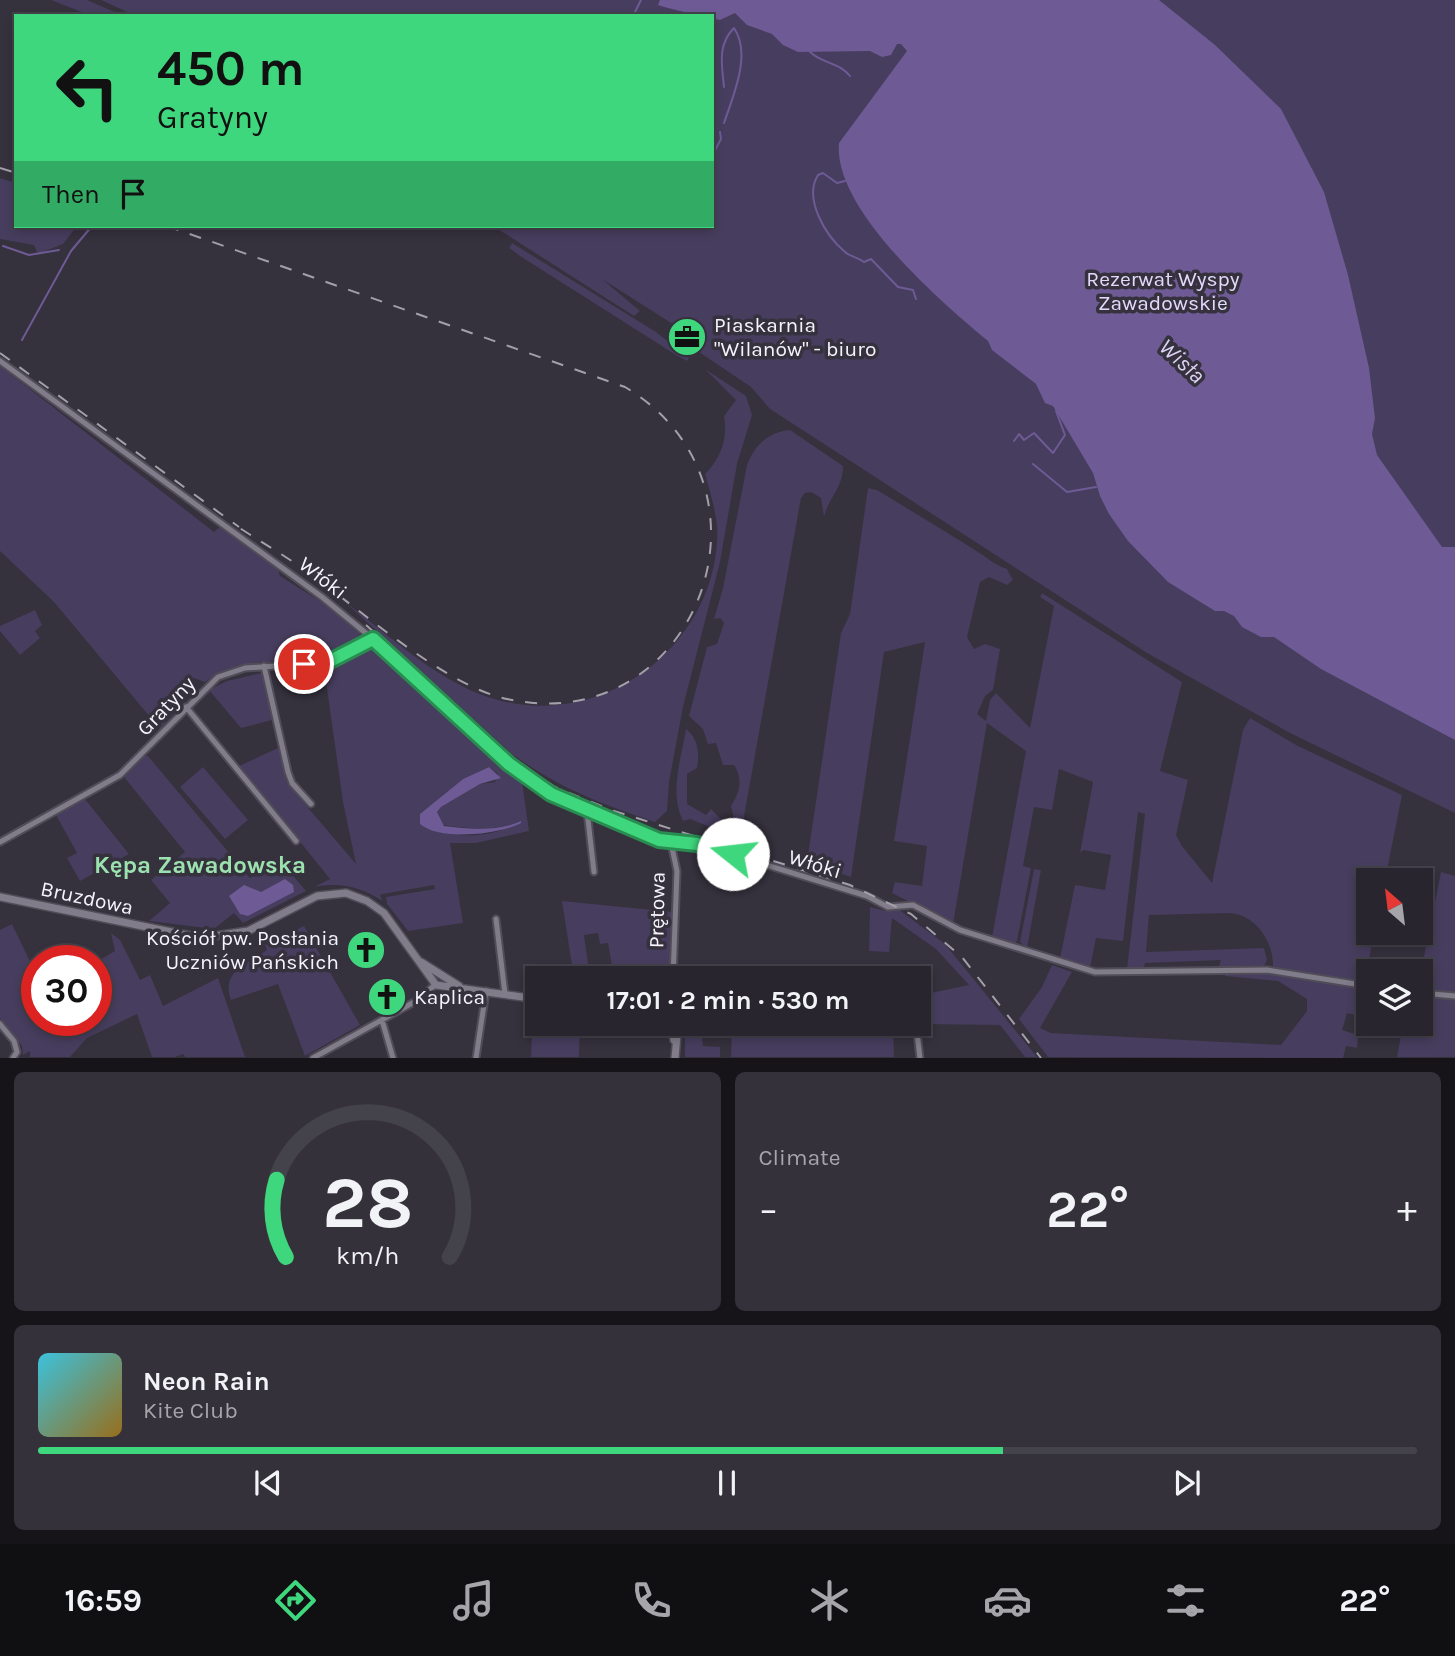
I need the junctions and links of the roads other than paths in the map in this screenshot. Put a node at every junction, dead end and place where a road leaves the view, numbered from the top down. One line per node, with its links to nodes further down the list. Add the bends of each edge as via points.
1 (0, 361): 2 (street, Włóki, via 292,573)
2 (373, 639): 3 (street, Gratyny, via 323,663); 6 (street, Włóki, via 509,764 551,794)
3 (264, 666): 4 (street, Gratyny, via 218,677); 5 (street, via 288,772)
4 (186, 707): 7 (street); 8 (street, Gratyny, via 120,775)
5 (310, 804)
6 (587, 811): 9 (street, Włóki); 10 (street)
7 (296, 841)
8 (0, 842)
9 (671, 843): 13 (street, Prętowa, via 677,871); 15 (street, Włóki, via 712,848 867,896 888,907 912,905 960,930 1095,972 1202,968 1306,974)
10 (594, 872)
11 (0, 897): 14 (street, Bruzdowa, via 201,938 248,931 317,896 346,893 380,909)
12 (496, 919): 17 (street)
13 (673, 966)
14 (438, 981): 16 (street, Bruzdowa); 21 (street, via 416,1002)
15 (1356, 984)
16 (486, 991): 17 (street, Bruzdowa); 30 (street)
17 (505, 994): 20 (street, Bruzdowa)
18 (1433, 994): 19 (street)
19 (1455, 996)
20 (525, 997)
21 (382, 1020): 28 (street); 29 (street)
22 (0, 1024): 27 (street, via 17,1049)
23 (674, 1036): 26 (street)
24 (676, 1036): 26 (street)
25 (917, 1036): 32 (street)
26 (675, 1042): 31 (street)
27 (13, 1058)
28 (313, 1058)
29 (393, 1058)
30 (476, 1058)
31 (675, 1058)
32 (920, 1058)

